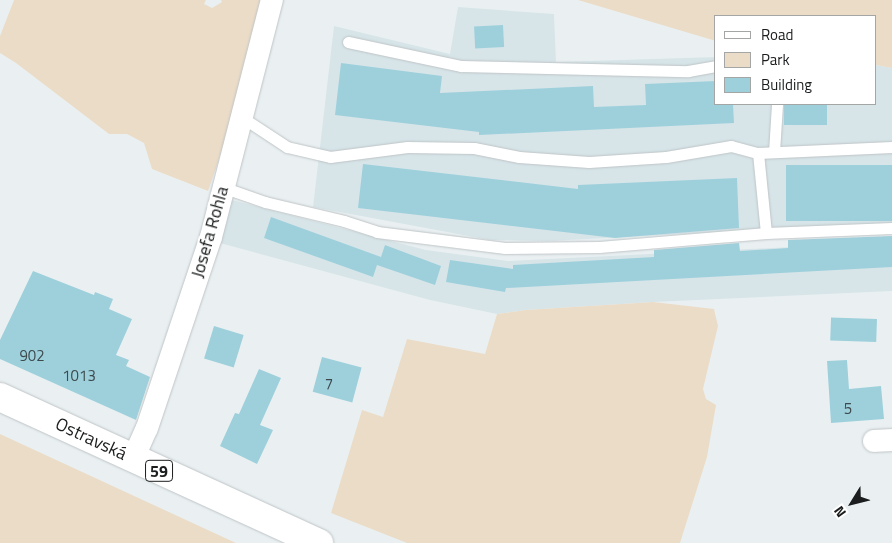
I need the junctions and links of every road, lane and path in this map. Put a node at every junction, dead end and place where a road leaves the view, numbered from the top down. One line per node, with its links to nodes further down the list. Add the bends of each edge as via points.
1 (272, 0): 5 (street, Josefa Rohla)
2 (348, 42): 3 (lane, via 461,66 688,71)
3 (714, 66)
4 (777, 105): 7 (lane)
5 (243, 118): 8 (lane, via 287,147 330,156 407,147 474,148 519,157 589,162 666,158 731,146); 9 (street, Josefa Rohla)
6 (892, 147): 7 (lane)
7 (774, 152): 8 (lane)
8 (758, 153): 11 (lane)
9 (222, 187): 11 (lane, via 377,232 505,248 599,247); 13 (street, Josefa Rohla, via 210,237 147,428)
10 (892, 228): 11 (lane)
11 (766, 233)
12 (0, 397): 13 (main road, Ostravská / 59)
13 (133, 459): 14 (main road, Ostravská / 59)
14 (318, 543)

